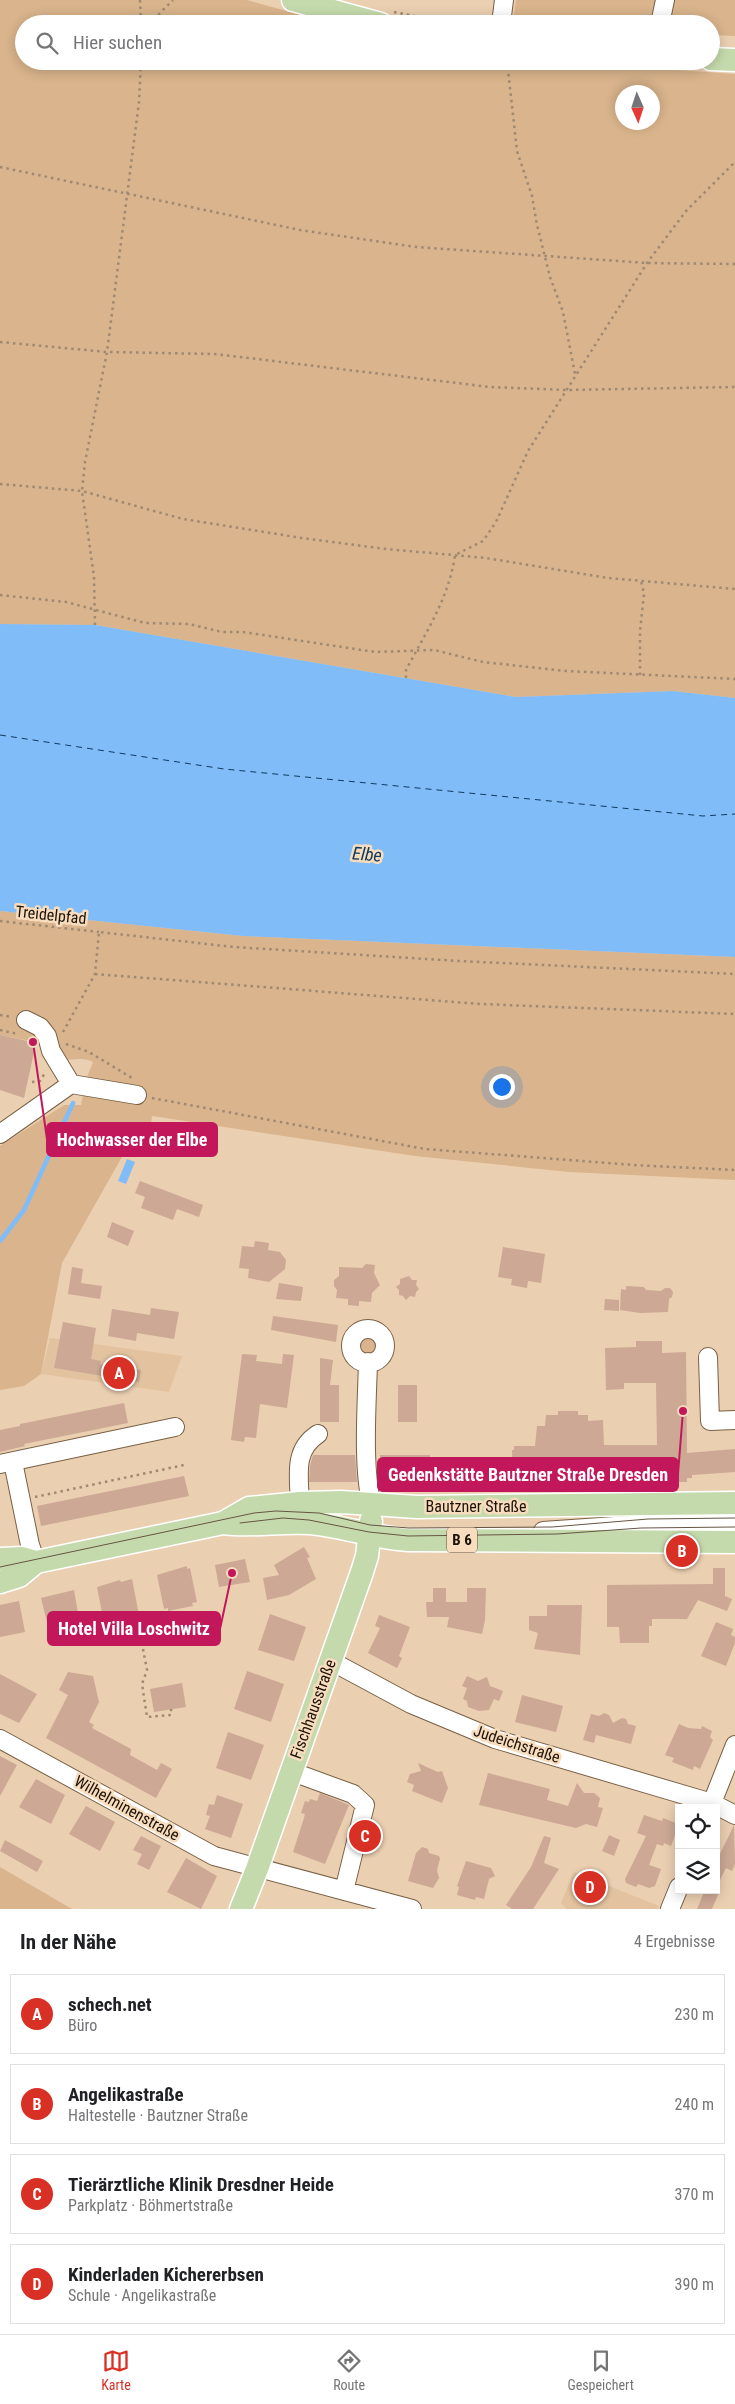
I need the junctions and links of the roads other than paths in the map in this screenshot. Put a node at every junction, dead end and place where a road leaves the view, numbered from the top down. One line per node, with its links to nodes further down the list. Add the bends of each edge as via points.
1 (293, 0): 4 (main road)
2 (504, 0): 5 (street)
3 (665, 0): 6 (street)
4 (373, 15)
5 (502, 15)
6 (662, 15)
7 (720, 59): 8 (main road)
8 (735, 60)
9 (26, 1020): 10 (street, via 40,1027 54,1046)
10 (70, 1084): 11 (street); 12 (street)
11 (144, 1092)
12 (0, 1134)
13 (708, 1357): 15 (street, via 710,1421)
14 (368, 1362): 22 (street, via 367,1433)
15 (735, 1420)
16 (175, 1427): 18 (street)
17 (318, 1434): 20 (street, via 306,1441 300,1454)
18 (6, 1463): 31 (street)
19 (689, 1502): 21 (main road, Bautzner Straße / B 6); 22 (main road, Bautzner Straße / B 6); 25 (street)
20 (300, 1503): 22 (main road, Bautzner Straße / B 6); 23 (main road, Bautzner Straße / B 6, via 249,1508)
21 (735, 1503)
22 (372, 1505): 27 (main road, Fischhausstraße)
23 (223, 1523): 27 (main road, Bautzner Straße / B 6, via 250,1526 288,1522); 31 (main road, Bautzner Straße / B 6)
24 (735, 1523): 25 (street)
25 (644, 1524): 26 (street)
26 (590, 1528): 27 (street); 28 (street)
27 (369, 1532): 28 (main road, Bautzner Straße / B 6, via 408,1540); 34 (main road, Fischhausstraße, via 366,1562)
28 (556, 1541): 29 (main road, Bautzner Straße / B 6)
29 (735, 1542)
30 (0, 1559): 31 (main road, Bautzner Straße / B 6, via 22,1558)
31 (36, 1562): 32 (street); 33 (main road, Bautzner Straße / B 6, via 19,1576)
32 (0, 1570)
33 (0, 1582)
34 (331, 1661): 37 (main road, Fischhausstraße); 38 (street, Judeichstraße, via 410,1704 495,1739)
35 (0, 1738): 42 (street, Wilhelminenstraße, via 214,1856)
36 (735, 1745): 39 (street)
37 (290, 1771): 42 (main road, Fischhausstraße); 43 (street, via 353,1794 365,1805)
38 (708, 1804)
39 (711, 1804)
40 (720, 1809): 41 (street, Judeichstraße)
41 (735, 1815)
42 (257, 1869): 43 (street, Wilhelminenstraße); 45 (main road, Fischhausstraße)
43 (344, 1891): 46 (street, Wilhelminenstraße)
44 (676, 1894): 47 (street)
45 (241, 1909)
46 (412, 1909)
47 (670, 1909)

